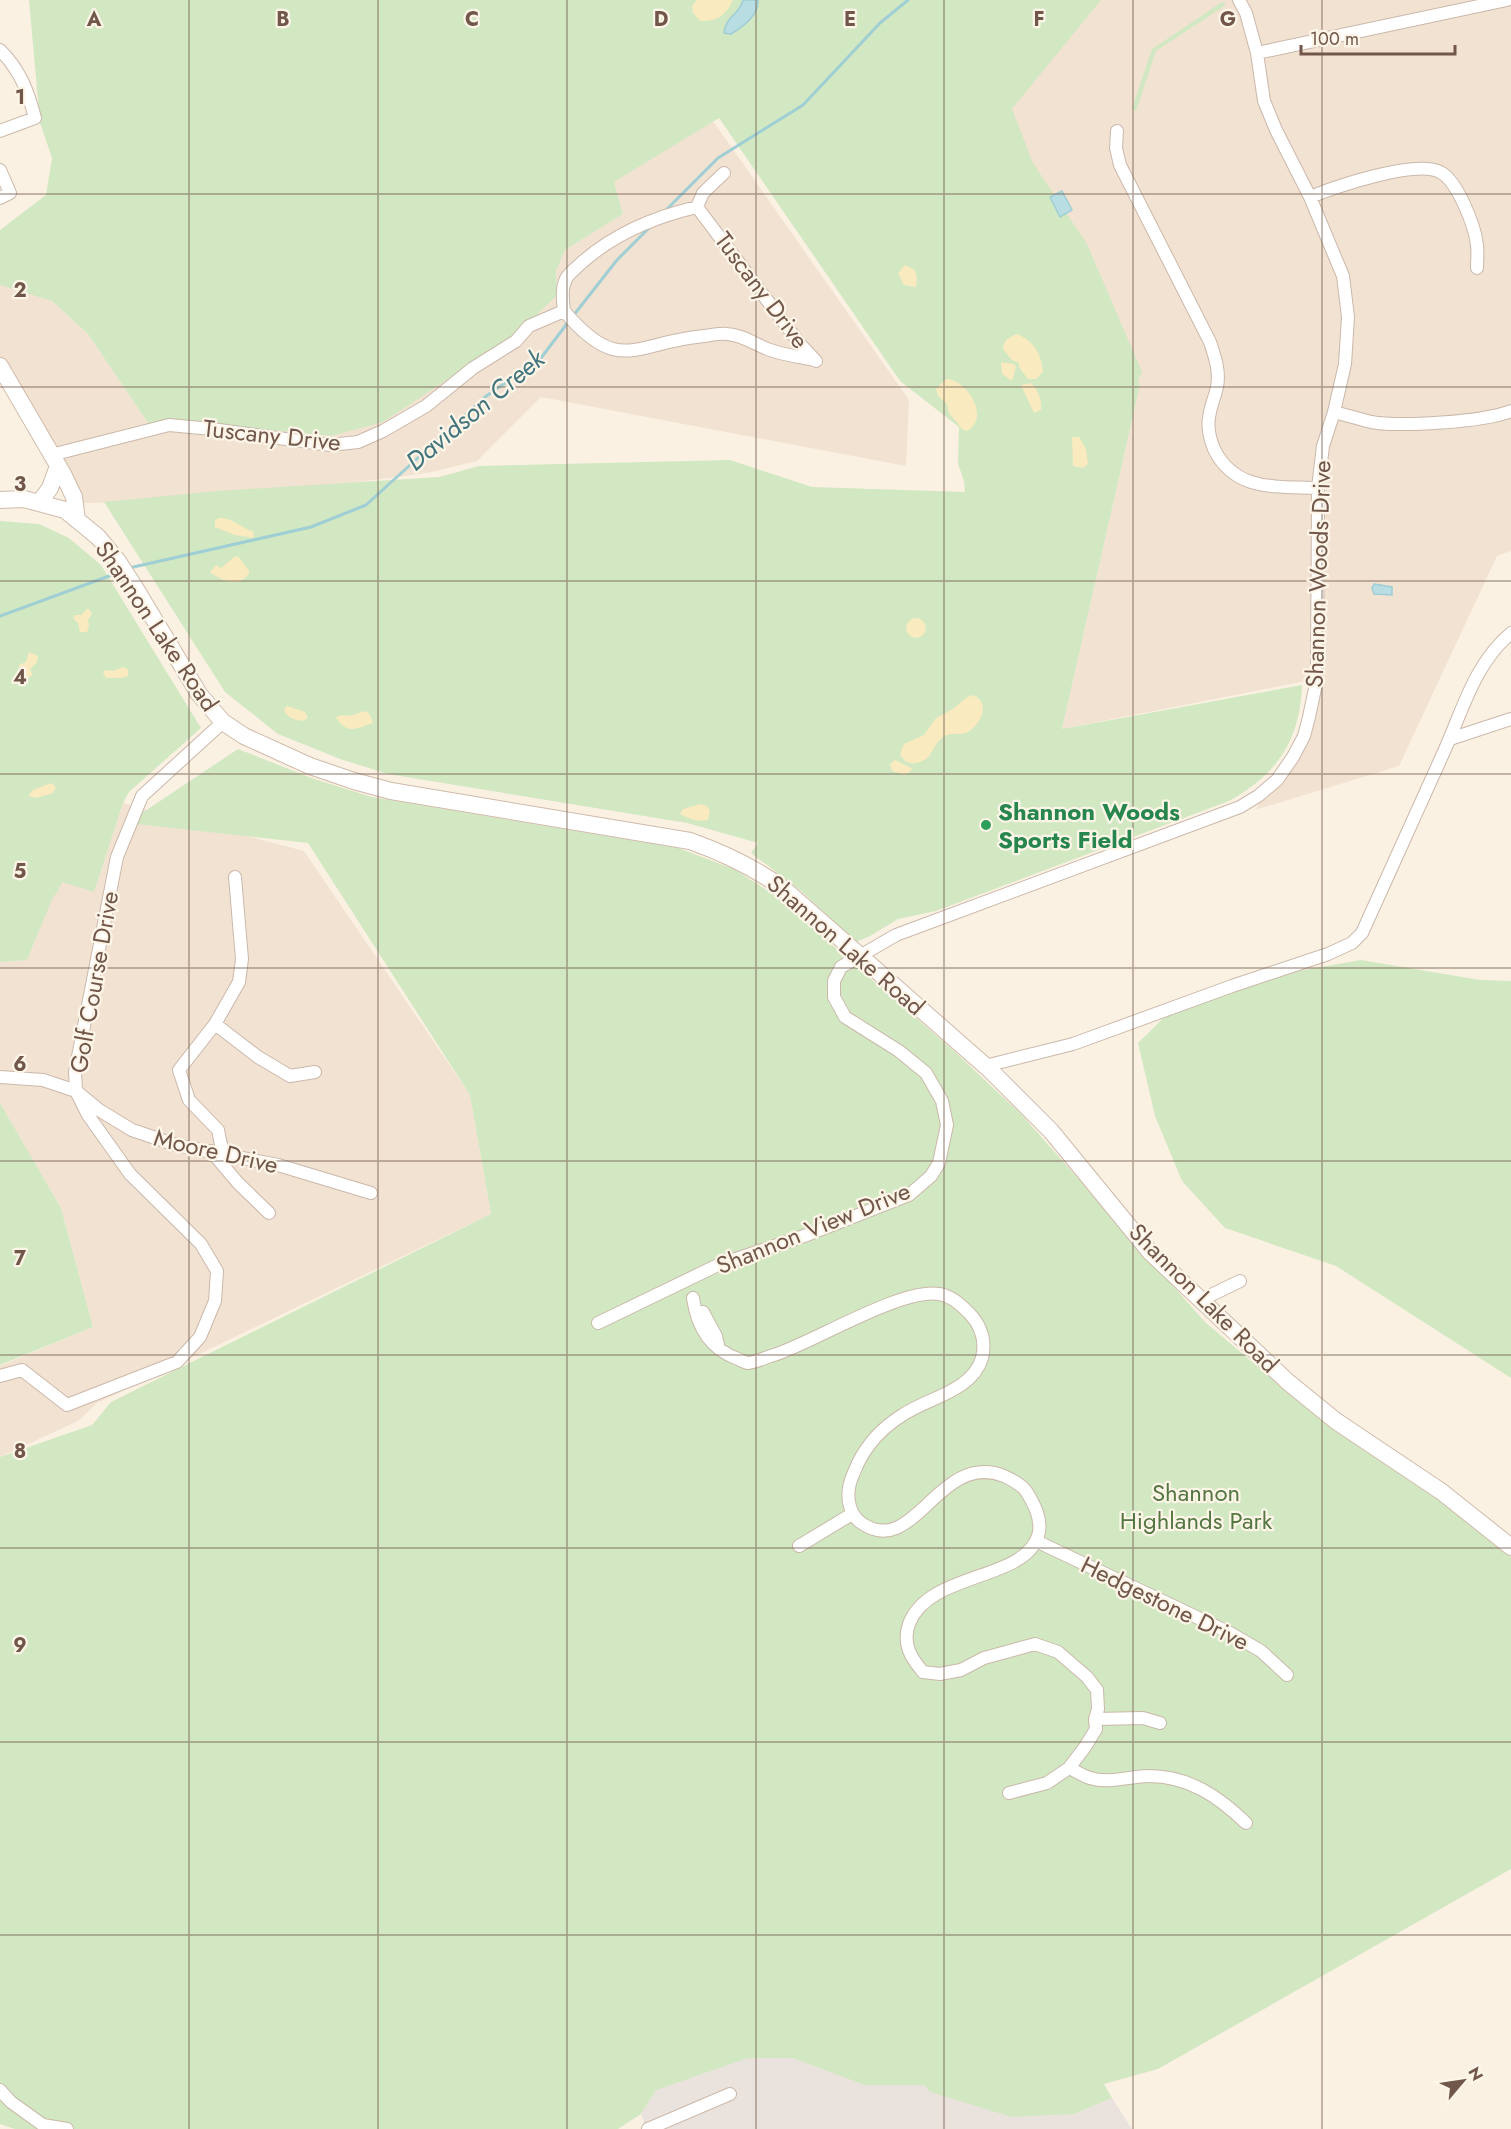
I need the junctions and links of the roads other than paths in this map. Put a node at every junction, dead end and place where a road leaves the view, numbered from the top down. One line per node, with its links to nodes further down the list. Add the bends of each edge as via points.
1 (1239, 0): 4 (street, Shannon Woods Drive)
2 (1508, 0): 4 (street)
3 (0, 50): 5 (street, via 21,74 35,118)
4 (1257, 53): 9 (street, Shannon Woods Drive, via 1264,102)
5 (0, 130)
6 (1117, 131): 18 (street, via 1120,165 1215,357 1219,373 1208,432 1220,460 1231,473 1246,481)
7 (0, 170): 10 (street, via 10,193)
8 (724, 172): 11 (street, via 703,193)
9 (1310, 197): 12 (street, via 1348,183 1399,172 1423,168 1440,171 1452,182 1462,201 1477,244); 16 (street, Shannon Woods Drive, via 1342,276 1348,317 1345,364)
10 (0, 198)
11 (697, 207): 13 (street, via 636,226 586,258 566,277); 13 (street, Tuscany Drive, via 816,361 770,350 727,333 616,351 592,339)
12 (1477, 268)
13 (564, 311): 17 (street, Tuscany Drive, via 529,326 516,341 473,368 426,406 358,442 330,445 169,425)
14 (0, 366): 17 (main road)
15 (1511, 411): 16 (street, via 1479,419 1411,424 1372,422)
16 (1334, 412): 18 (street, Shannon Woods Drive, via 1323,446)
17 (54, 461): 20 (main road, via 50,488); 21 (main road, via 74,497)
18 (1318, 488): 27 (street, Shannon Woods Drive, via 1317,679 1304,736 1277,780 1240,807 896,935)
19 (0, 500): 20 (main road, Shannon Lake Road)
20 (39, 503): 21 (main road, Shannon Lake Road, via 65,510)
21 (77, 520): 24 (main road, Shannon Lake Road, via 117,560 199,694)
22 (1511, 633): 25 (street, via 1485,662 1471,686)
23 (1511, 719): 25 (street)
24 (223, 722): 27 (main road, Shannon Lake Road, via 273,751 391,791 661,835 716,850 784,889); 32 (street, Golf Course Drive, via 142,796 117,857 75,1072)
25 (1450, 739): 29 (street, via 1362,933 1352,943 1073,1044)
26 (235, 877): 28 (street, via 242,959 239,982)
27 (860, 957): 29 (main road, Shannon Lake Road); 37 (street, Shannon View Drive, via 841,967 834,981 834,997 845,1017 926,1073 942,1101 947,1125 939,1163 931,1176 909,1194 718,1265)
28 (215, 1024): 30 (street, via 290,1076); 33 (street, via 179,1070 189,1100 218,1130)
29 (985, 1065): 38 (main road, Shannon Lake Road, via 1051,1131 1150,1252)
30 (315, 1072)
31 (0, 1077): 32 (street, Moore Drive, via 43,1080)
32 (76, 1091): 33 (street, Moore Drive, via 132,1130 176,1145); 40 (street, Golf Course Drive, via 88,1115 130,1174 201,1244 217,1271 215,1301 200,1337 177,1362 67,1405 22,1370)
33 (217, 1152): 34 (street, Moore Drive, via 278,1165); 35 (street, via 238,1183)
34 (371, 1193)
35 (269, 1213)
36 (1240, 1281): 38 (street)
37 (683, 1283): 39 (street, Shannon View Drive); 41 (street, via 710,1342 731,1357 749,1363 911,1297 939,1294 957,1301 974,1318 983,1336 980,1364 969,1379 901,1415 877,1434 849,1487)
38 (1201, 1300): 44 (main road, Shannon Lake Road, via 1336,1421 1442,1492)
39 (598, 1323)
40 (0, 1376)
41 (852, 1514): 42 (street, via 876,1530 894,1531 957,1479 974,1473 996,1473 1025,1488 1040,1522); 43 (street)
42 (1036, 1541): 45 (street, Hedgestone Drive, via 1230,1634 1261,1651); 46 (street, via 1019,1559 930,1598 915,1612 908,1626 910,1656 923,1672 940,1674 1035,1644 1058,1652 1087,1677 1097,1690)
43 (800, 1546)
44 (1511, 1547)
45 (1287, 1675)
46 (1095, 1719): 47 (street, via 1143,1718); 48 (street, via 1096,1729)
47 (1160, 1723)
48 (1069, 1768): 49 (street, via 1047,1783); 50 (street, via 1104,1780 1150,1776 1177,1779 1206,1790)
49 (1008, 1793)
50 (1246, 1823)
51 (0, 2090): 53 (street, via 43,2125)
52 (730, 2094): 54 (street)
53 (67, 2129)
54 (648, 2129)

